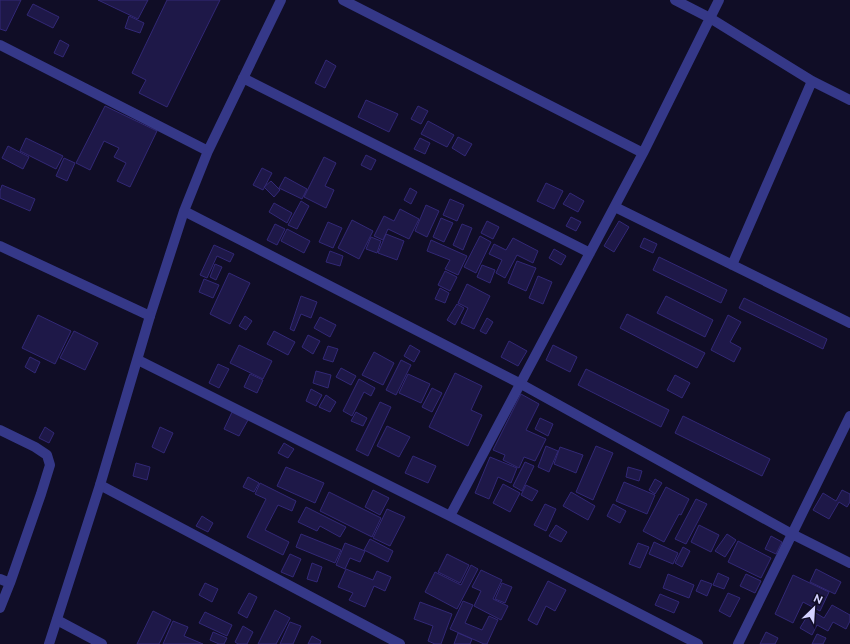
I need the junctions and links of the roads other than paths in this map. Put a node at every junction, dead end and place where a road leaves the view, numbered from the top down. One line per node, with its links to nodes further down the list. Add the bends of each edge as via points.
1 (281, 0): 7 (street)
2 (343, 0): 11 (street)
3 (675, 0): 5 (street)
4 (719, 0): 5 (street)
5 (710, 18): 8 (street); 11 (street)
6 (0, 45): 10 (street)
7 (243, 78): 10 (street); 15 (street)
8 (812, 81): 9 (street); 16 (street)
9 (850, 100)
10 (208, 151): 13 (street)
11 (644, 153): 12 (street)
12 (615, 207): 15 (street); 16 (street)
13 (184, 211): 17 (street); 20 (street)
14 (0, 246): 17 (street)
15 (590, 253): 20 (street)
16 (732, 265): 18 (street)
17 (150, 316): 19 (street)
18 (850, 323)
19 (138, 360): 23 (street); 24 (street)
20 (521, 384): 24 (street); 25 (street)
21 (850, 416): 25 (street)
22 (0, 430): 28 (street, via 36,447 47,455 50,464)
23 (100, 485): 30 (street); 33 (street)
24 (450, 516): 34 (street)
25 (792, 534): 26 (street); 35 (street)
26 (850, 563)
27 (0, 579): 28 (street)
28 (10, 584): 29 (street)
29 (0, 608)
30 (56, 620): 31 (street); 32 (street)
31 (49, 644)
32 (102, 644)
33 (400, 644)
34 (698, 644)
35 (738, 644)

